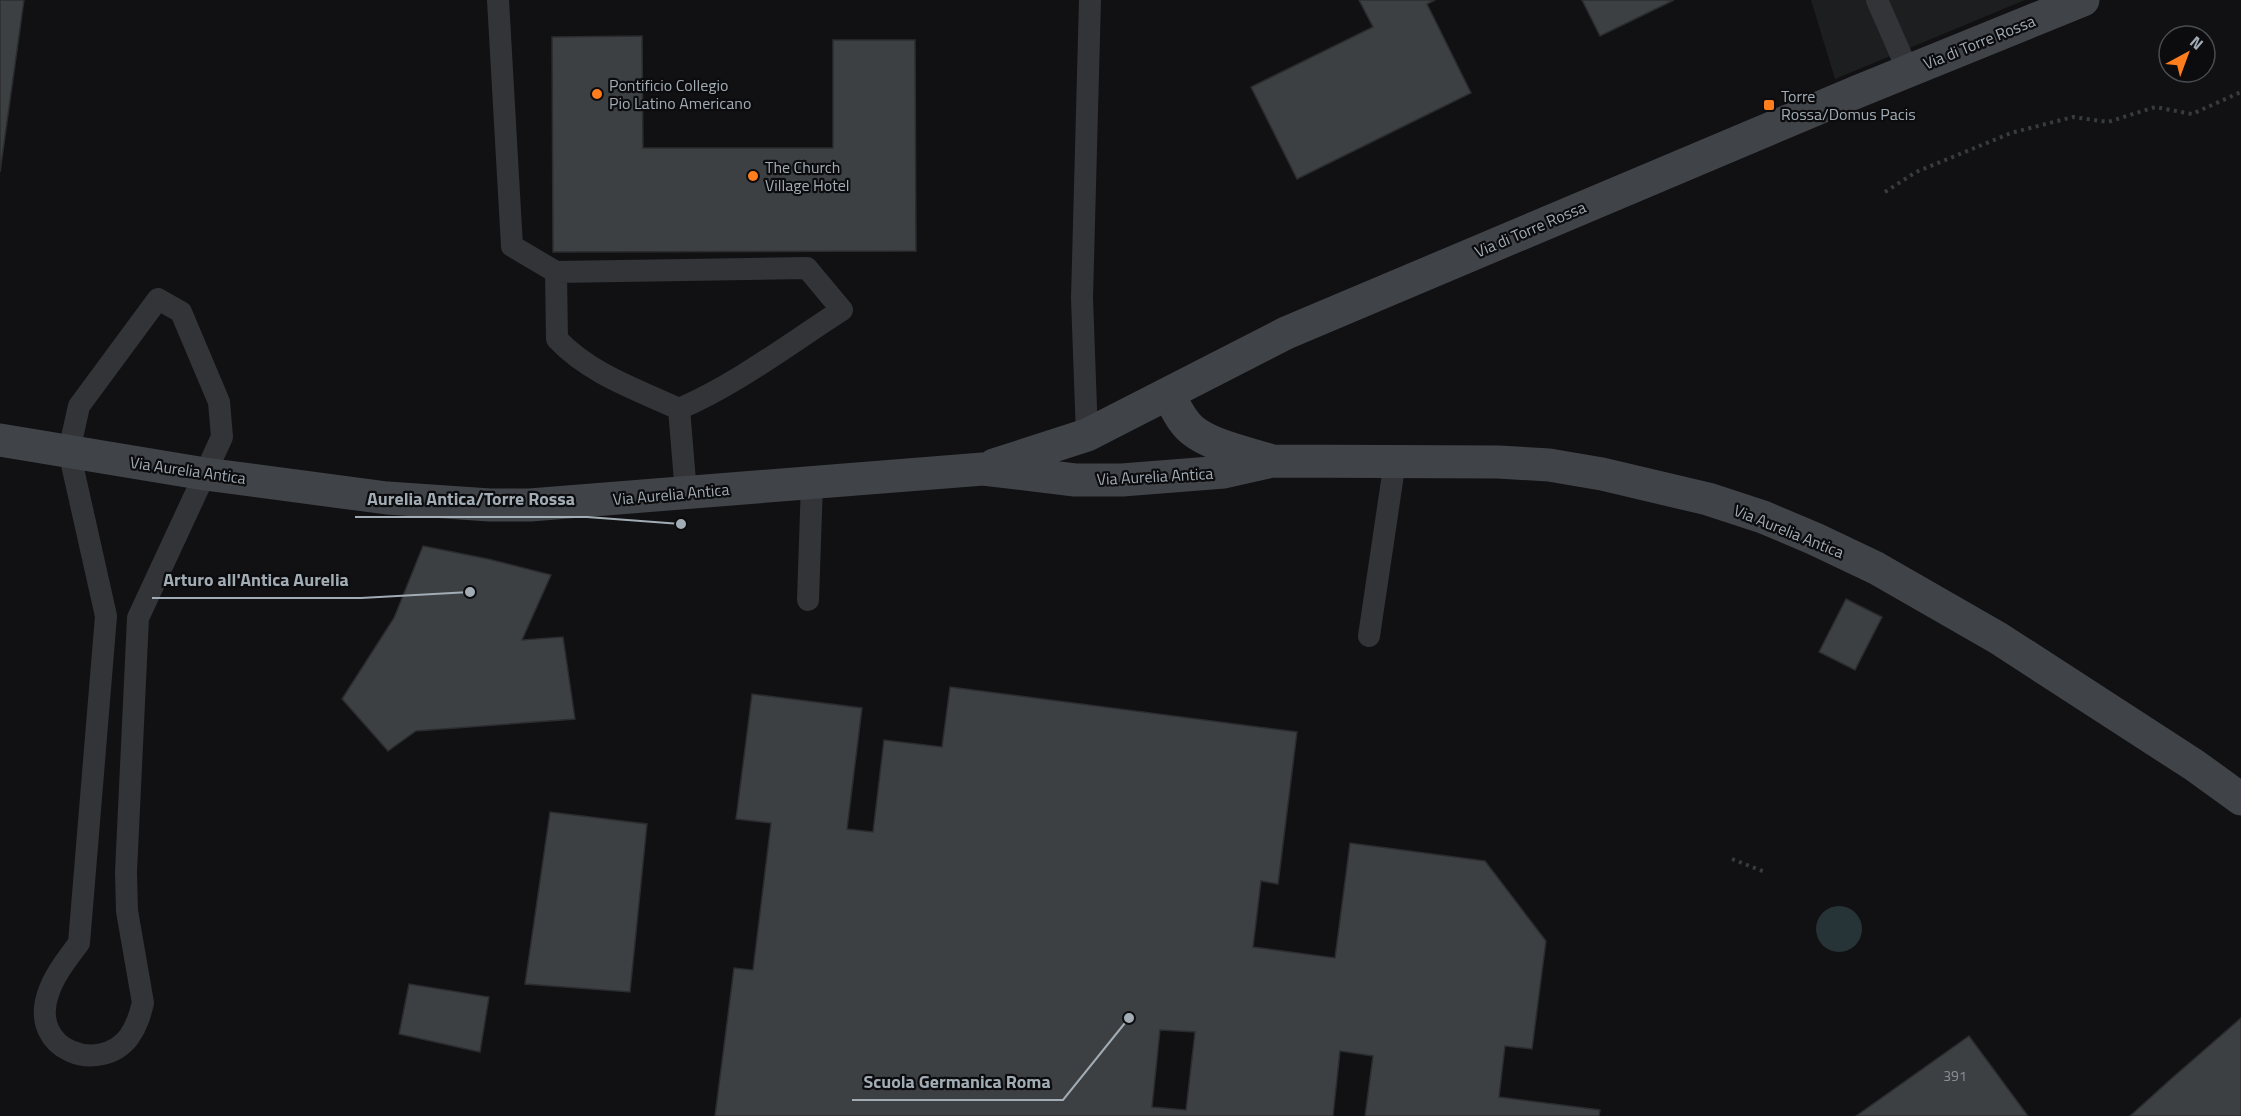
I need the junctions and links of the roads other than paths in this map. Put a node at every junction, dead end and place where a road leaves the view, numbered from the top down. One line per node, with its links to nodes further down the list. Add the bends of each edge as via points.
1 (498, 0): 6 (lane, via 512,246)
2 (1090, 0): 9 (lane, via 1082,298)
3 (1877, 0): 5 (lane)
4 (2083, 0): 5 (main road, Via di Torre Rossa)
5 (1908, 71): 7 (main road, Via di Torre Rossa, via 1286,333)
6 (556, 272): 8 (lane, via 557,339 588,367); 8 (lane, via 807,268 842,310 731,382)
7 (1168, 394): 9 (main road, Via di Torre Rossa); 12 (main road, Via Aurelia Antica, via 1193,431 1207,440)
8 (678, 409): 17 (lane)
9 (1087, 435): 14 (main road, Via di Torre Rossa)
10 (0, 440): 11 (main road, Via Aurelia Antica)
11 (69, 452): 15 (main road, Via Aurelia Antica); 15 (lane, via 79,406 158,299 181,312 219,402 222,437); 15 (lane, via 106,616 79,943 48,992 45,1007 48,1032 75,1054 116,1049 136,1026 143,1003 127,911 126,872 138,618)
12 (1272, 461): 13 (main road, Via Aurelia Antica); 14 (main road, Via Aurelia Antica, via 1224,472 1122,480 1075,480)
13 (1395, 461): 19 (lane); 20 (main road, Via Aurelia Antica, via 1549,465 1653,485 1763,517 1815,538 1938,602)
14 (983, 469): 16 (main road, Via Aurelia Antica)
15 (205, 474): 17 (main road, Via Aurelia Antica, via 387,498 490,505 530,506)
16 (812, 483): 17 (main road, Via Aurelia Antica); 18 (lane)
17 (686, 493)
18 (808, 600)
19 (1369, 636)
20 (2241, 799)

